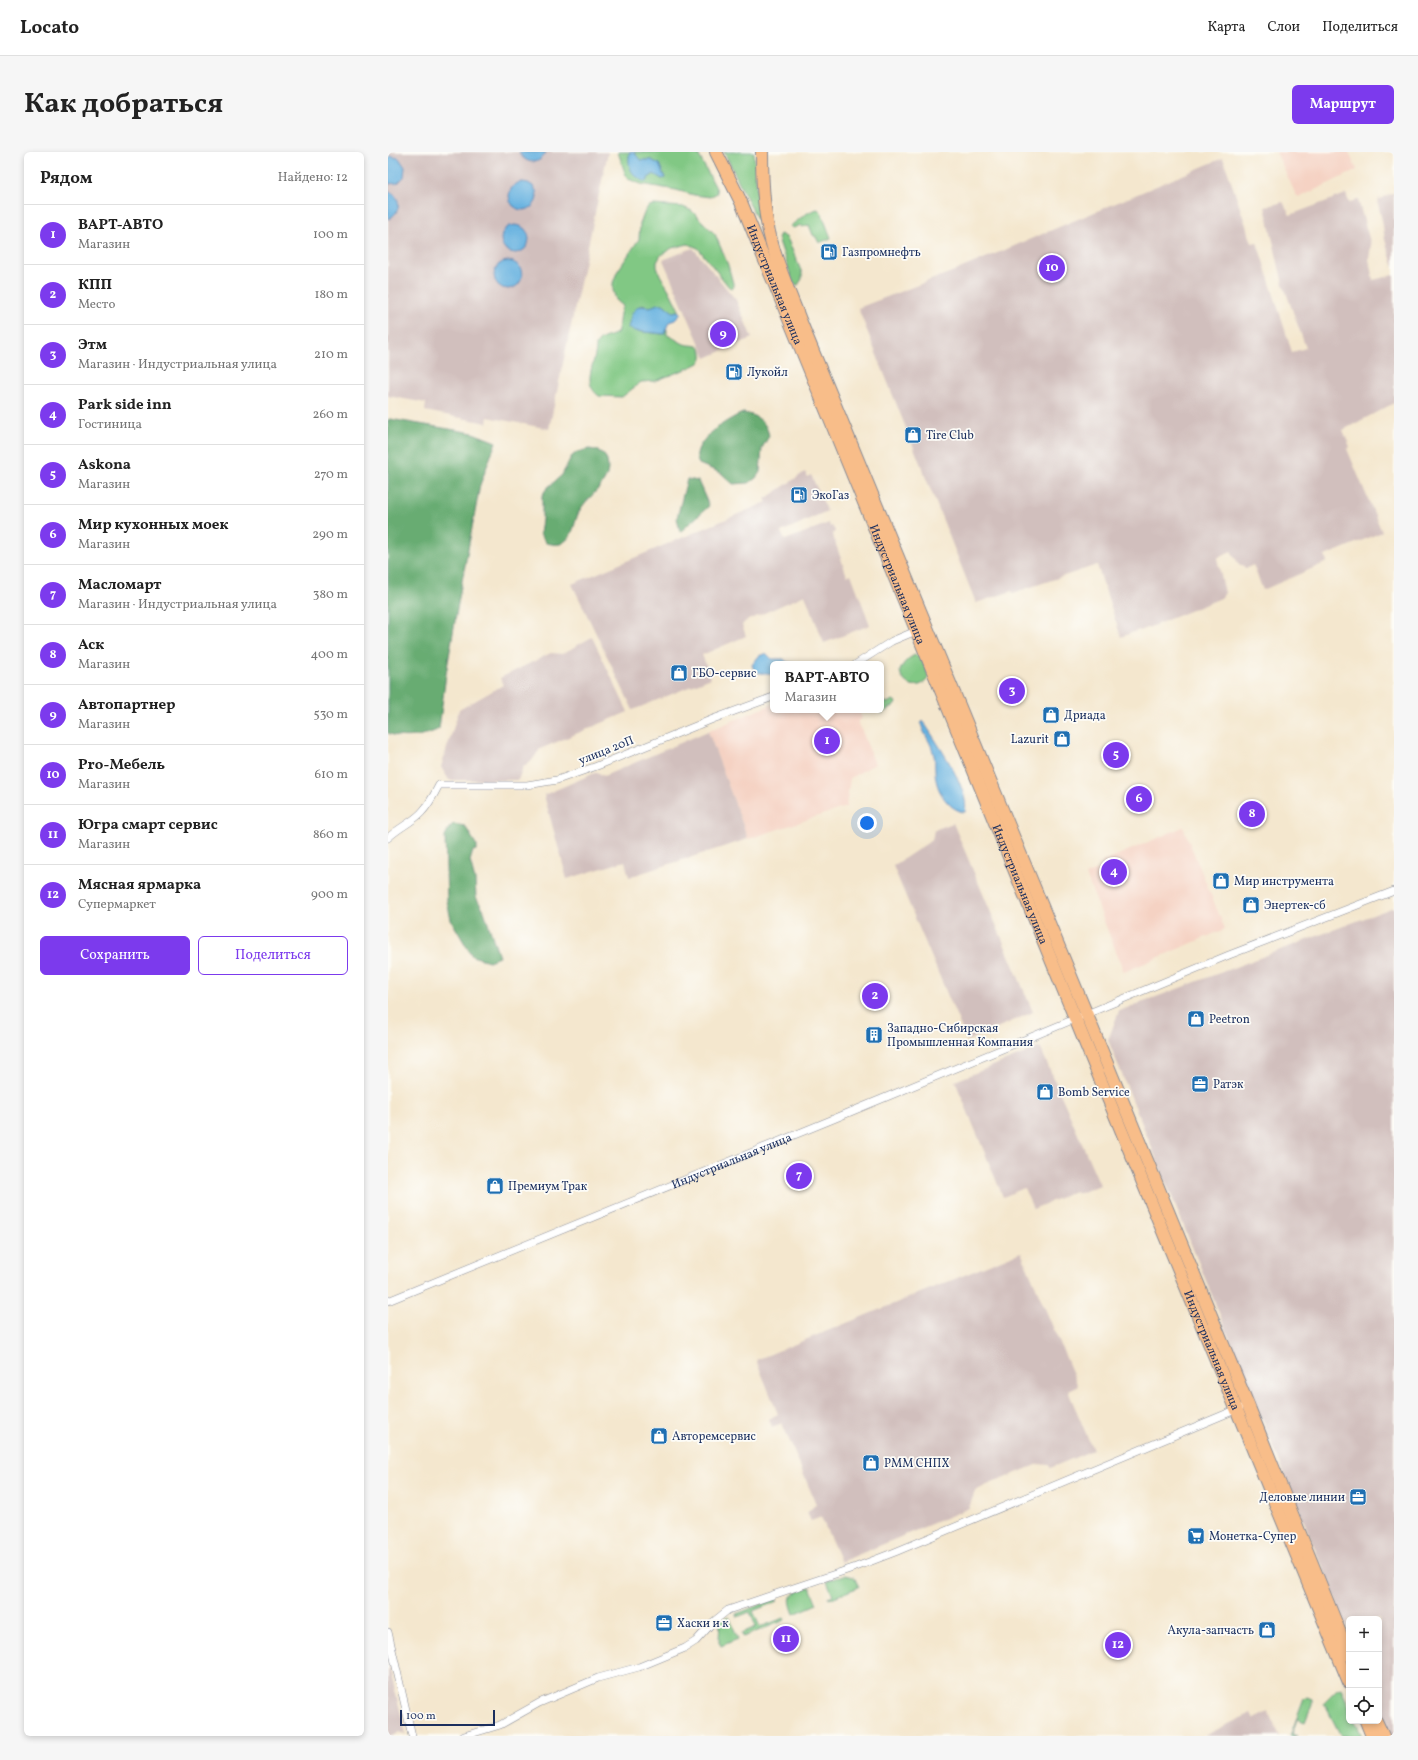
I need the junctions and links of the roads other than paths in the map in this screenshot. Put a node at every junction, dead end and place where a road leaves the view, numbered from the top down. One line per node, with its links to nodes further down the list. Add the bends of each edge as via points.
1 (716, 152): 3 (main road, Индустриальная улица, via 741,202)
2 (762, 152): 8 (main road, Индустриальная улица, via 766,216 778,264)
3 (916, 630): 4 (street, via 892,641); 8 (main road, Индустриальная улица)
4 (861, 661)
5 (770, 698): 6 (street, улица 20П, via 557,780 527,785 439,785 423,811)
6 (388, 838)
7 (1394, 890): 8 (street)
8 (1081, 1017): 9 (street, Индустриальная улица); 10 (main road, Индустриальная улица)
9 (388, 1302)
10 (1242, 1407): 12 (main road, Индустриальная улица); 13 (main road, Индустриальная улица); 17 (street, via 895,1552 728,1610 696,1641 685,1648 639,1666 598,1678 539,1703 500,1725)
11 (388, 1632): 16 (street)
12 (1347, 1652)
13 (1346, 1674)
14 (1367, 1724): 18 (main road)
15 (1377, 1724): 19 (main road)
16 (412, 1736)
17 (464, 1736)
18 (1372, 1736)
19 (1382, 1736)

